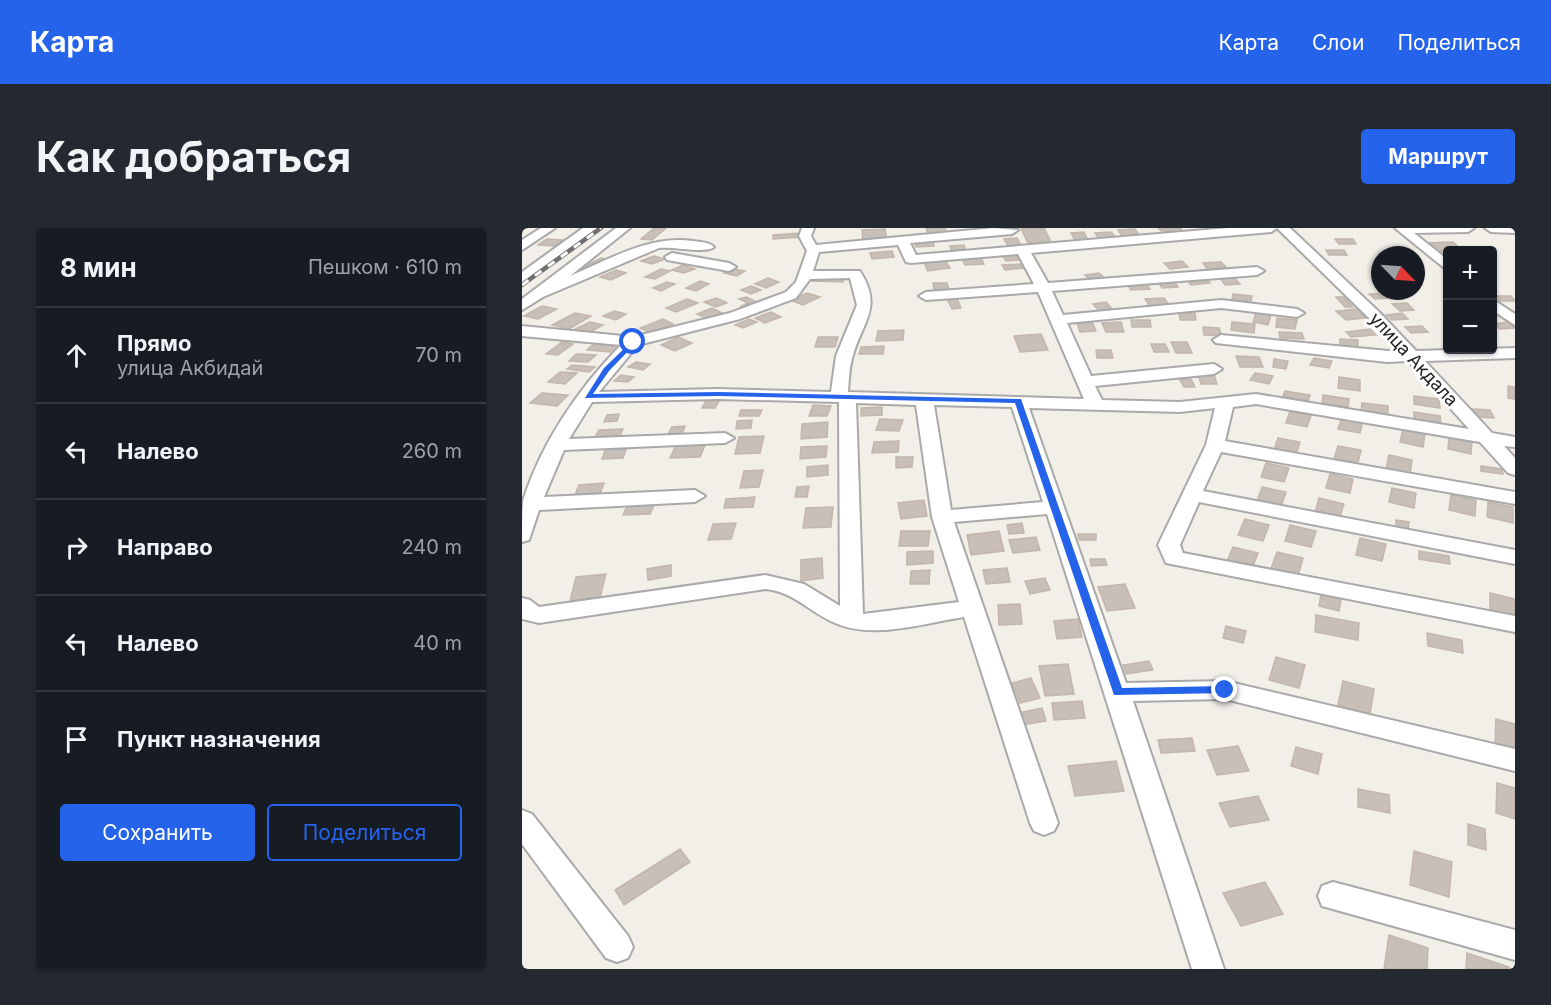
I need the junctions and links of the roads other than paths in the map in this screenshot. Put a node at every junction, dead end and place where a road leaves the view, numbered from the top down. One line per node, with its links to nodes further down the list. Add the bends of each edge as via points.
1 (549, 228): 13 (street)
2 (591, 228): 23 (street)
3 (624, 228): 17 (street)
4 (808, 228): 15 (street, via 805,236)
5 (1271, 228): 16 (street)
6 (1283, 228): 36 (street, улица Акдала)
7 (1468, 228): 9 (street)
8 (1491, 228): 11 (street)
9 (1402, 229): 19 (street)
10 (1012, 230): 12 (street)
11 (1511, 230)
12 (903, 241): 15 (street); 16 (street, via 911,259)
13 (522, 246)
14 (708, 247): 18 (street, via 674,242 656,244)
15 (812, 249): 22 (street)
16 (1023, 250): 24 (street)
17 (594, 251): 18 (street); 25 (street)
18 (633, 255): 20 (street, via 649,252); 25 (street)
19 (1443, 263)
20 (729, 267)
21 (1257, 271): 24 (street)
22 (805, 274): 34 (street, via 791,295 735,316); 40 (street, via 855,274 862,285 866,312 845,353)
23 (522, 278)
24 (1043, 287): 26 (street); 30 (street)
25 (541, 293): 27 (street)
26 (926, 296)
27 (522, 306)
28 (1497, 307): 31 (street)
29 (1297, 313): 30 (street, via 1221,304)
30 (1056, 320): 38 (street)
31 (1515, 321)
32 (522, 332): 34 (street)
33 (1221, 340): 36 (street, via 1387,357)
34 (633, 342): 39 (street)
35 (1515, 353): 36 (street)
36 (1412, 356): 45 (street, улица Акдала)
37 (1214, 369): 38 (street)
38 (1085, 382): 44 (street)
39 (587, 397): 40 (street); 48 (street)
40 (843, 397): 41 (street); 61 (street)
41 (924, 398): 42 (street); 56 (street)
42 (1018, 401): 44 (street); 54 (street)
43 (1225, 402): 44 (street, via 1180,407); 45 (street, via 1256,399); 49 (street)
44 (1096, 406)
45 (1486, 437): 47 (street); 50 (street, улица Акдала)
46 (725, 438): 48 (street)
47 (1515, 442)
48 (557, 445): 55 (street)
49 (1215, 445): 51 (street); 53 (street)
50 (1515, 469)
51 (1192, 495): 58 (street); 62 (street, via 1169,546 1174,558)
52 (695, 496): 55 (street)
53 (1515, 498)
54 (1055, 507): 56 (street); 63 (street)
55 (529, 509): 57 (street)
56 (942, 517): 60 (street)
57 (522, 536)
58 (1515, 557)
59 (522, 604): 61 (street, via 530,614 538,615 765,582 802,591)
60 (972, 608): 61 (street, via 871,622); 66 (street)
61 (852, 621)
62 (1515, 624)
63 (1118, 692): 64 (street, via 1225,690); 70 (street)
64 (1515, 760)
65 (522, 822): 69 (street)
66 (1044, 823)
67 (1333, 896): 68 (street)
68 (1515, 945)
69 (617, 947)
70 (1208, 969)

